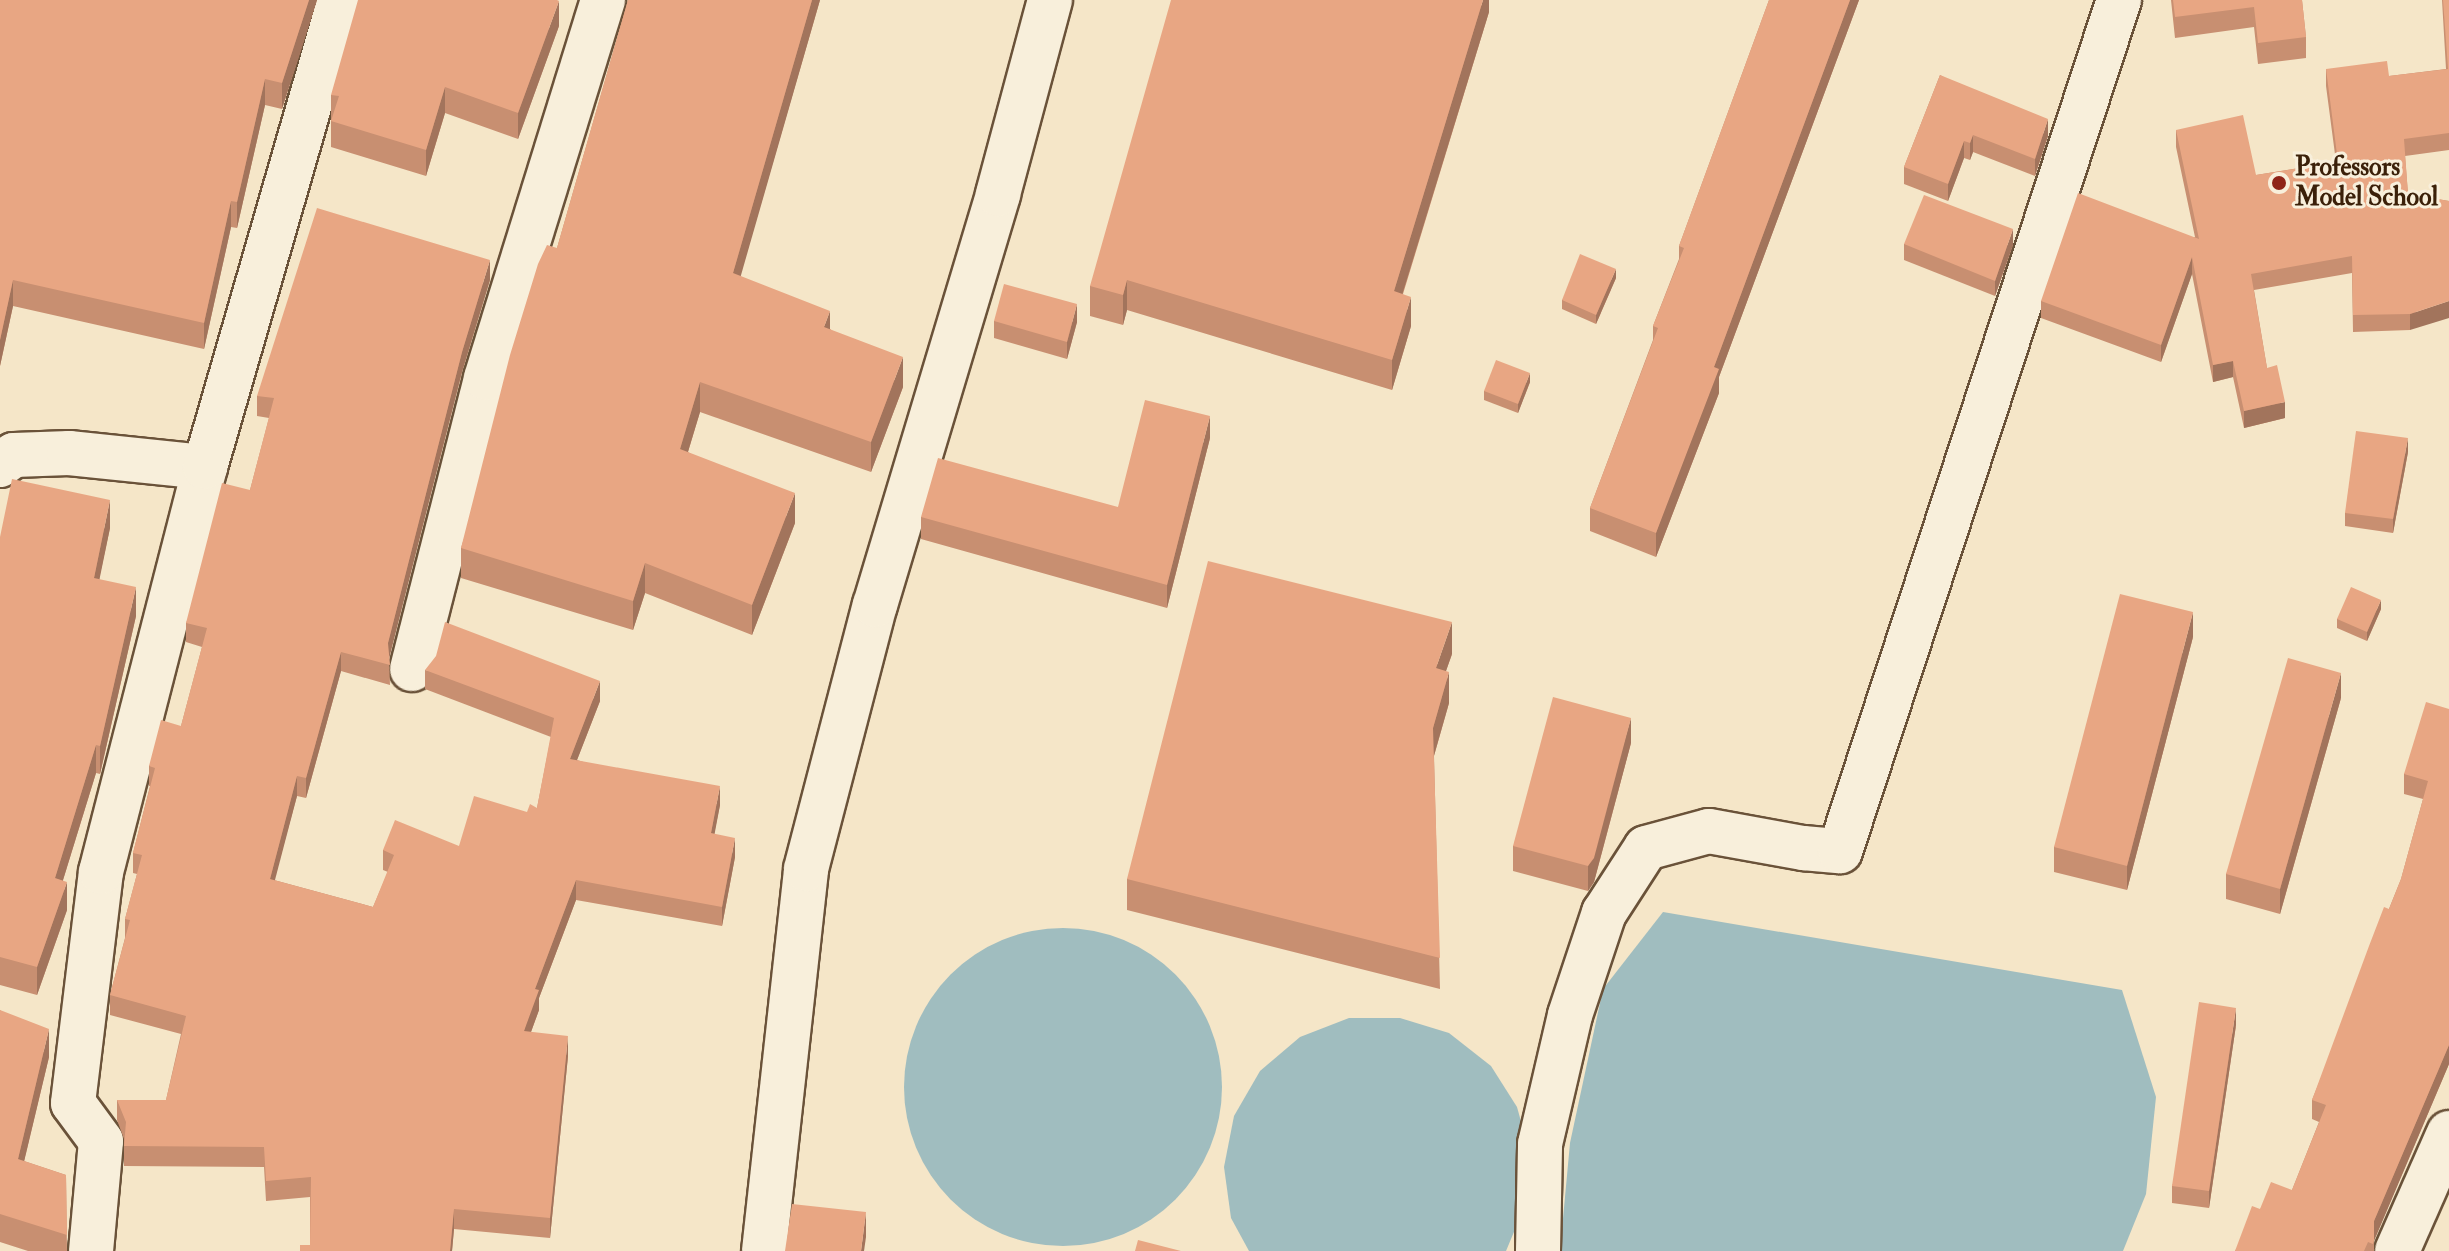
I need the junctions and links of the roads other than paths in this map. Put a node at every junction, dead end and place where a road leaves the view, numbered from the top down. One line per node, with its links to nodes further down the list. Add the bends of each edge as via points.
1 (340, 0): 6 (street)
2 (603, 0): 7 (street, via 486,378)
3 (1050, 0): 10 (street, via 875,605 806,869)
4 (2119, 0): 11 (street, via 1840,851 1709,831 1646,848 1604,913 1570,1015 1540,1144)
5 (0, 465): 6 (street, via 14,455 69,453)
6 (205, 467): 9 (street, via 101,872 73,1103 101,1141)
7 (412, 669)
8 (2449, 1133): 12 (street)
9 (91, 1251)
10 (764, 1251)
11 (1538, 1251)
12 (2397, 1251)

